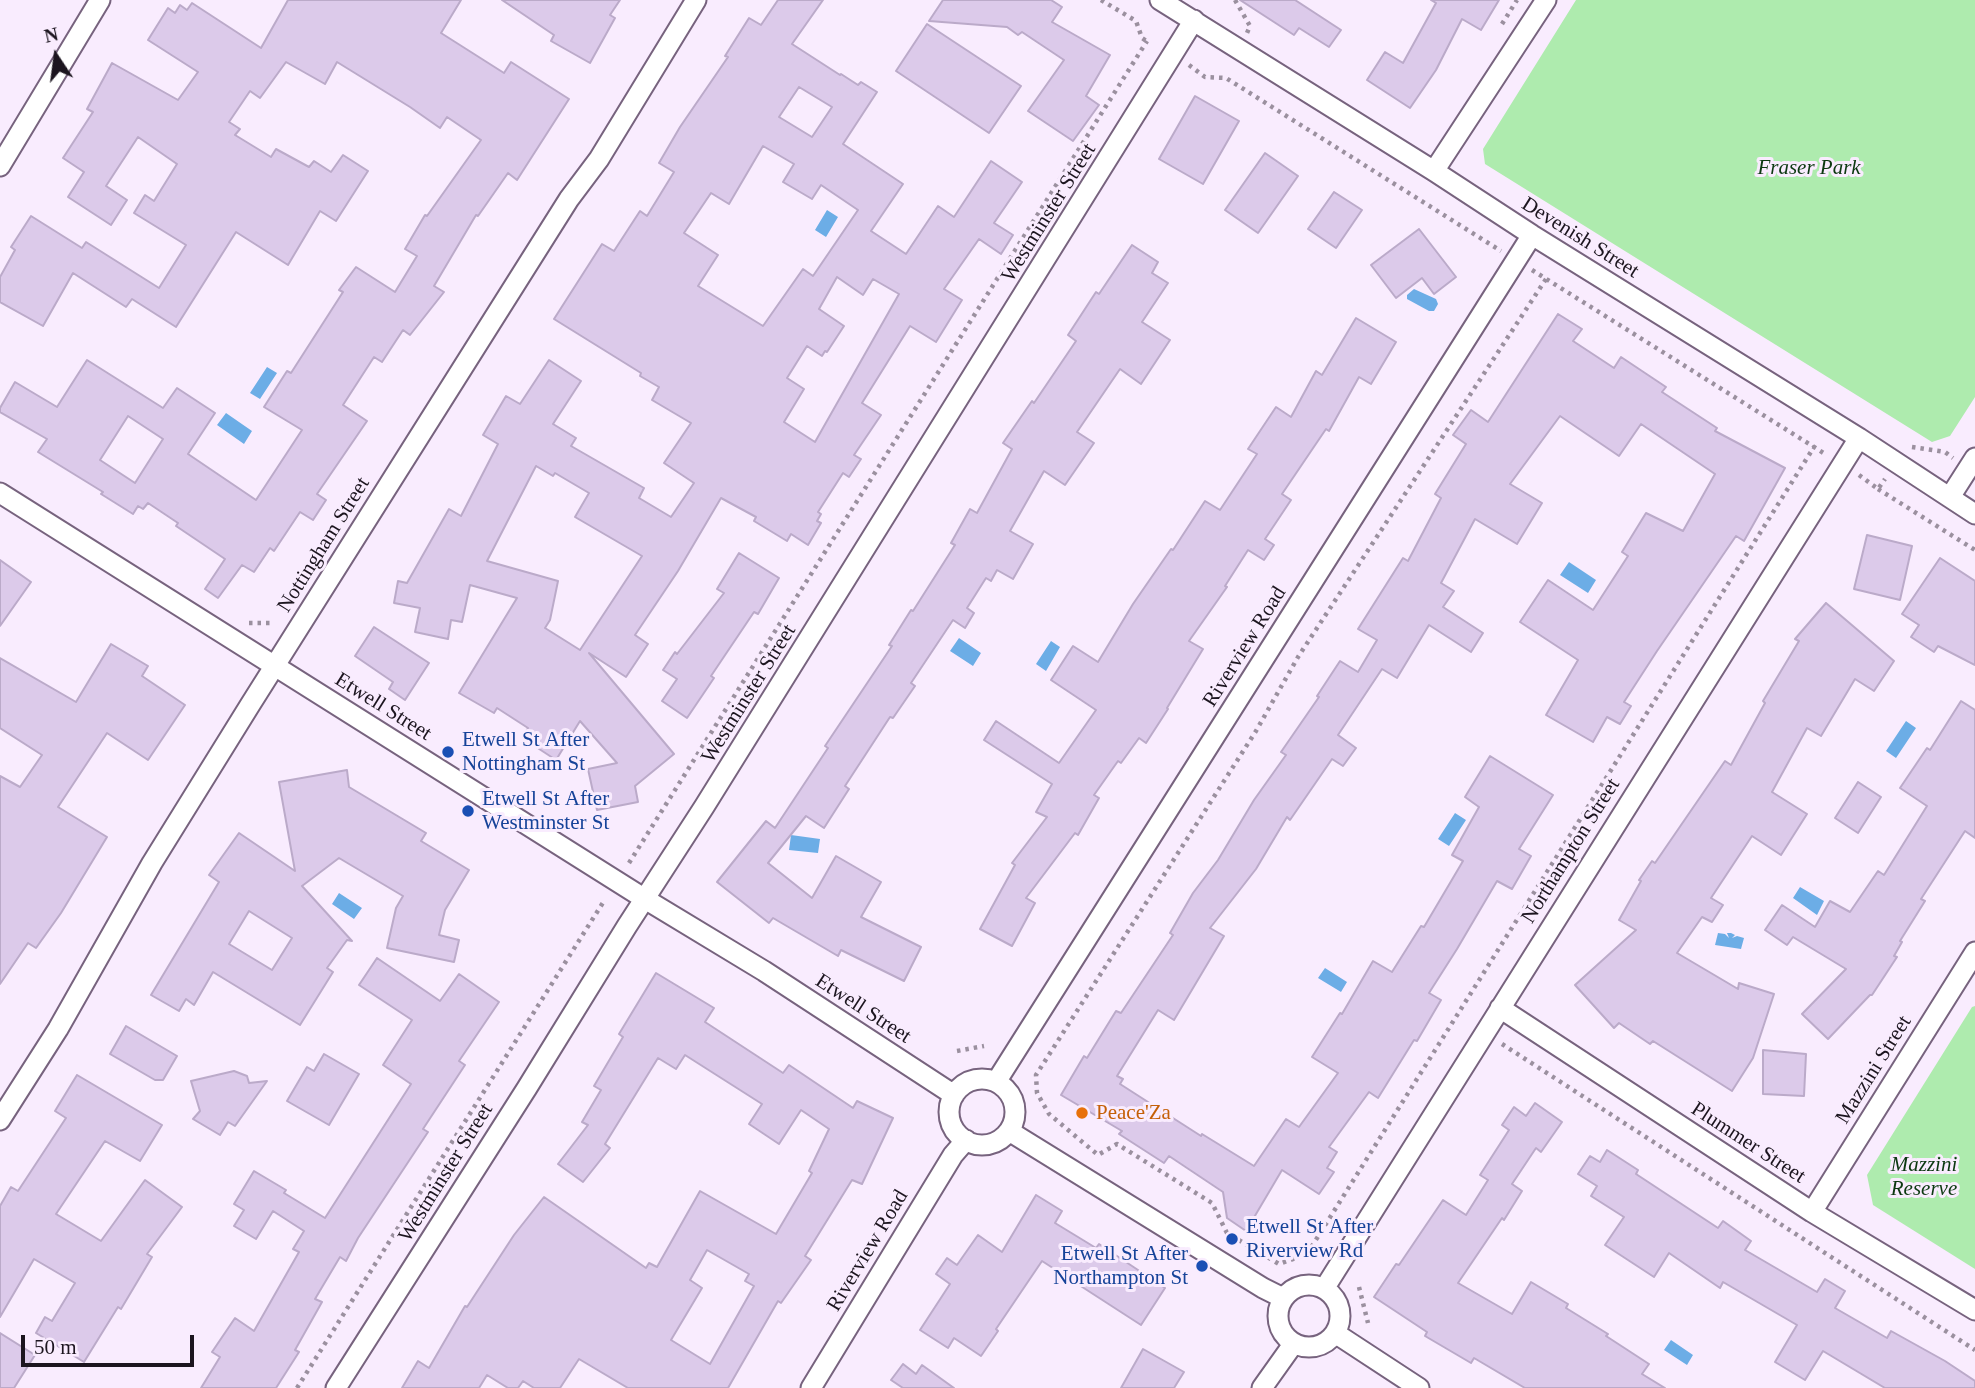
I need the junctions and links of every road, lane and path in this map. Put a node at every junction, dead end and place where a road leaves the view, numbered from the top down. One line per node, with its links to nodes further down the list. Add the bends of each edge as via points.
1 (100, 0): 13 (street)
2 (696, 0): 28 (street, Nottingham Street)
3 (1101, 0): 11 (path, via 1136,21)
4 (1517, 0): 10 (path)
5 (1546, 0): 14 (street)
6 (1171, 3): 7 (street, Devenish Street)
7 (1194, 20): 12 (street, Westminster Street); 14 (street, Devenish Street)
8 (1250, 26): 9 (path)
9 (1254, 33)
10 (1497, 33)
11 (1147, 41): 12 (path); 29 (path)
12 (1175, 54): 16 (path, via 1205,77 1226,78); 30 (street, Westminster Street)
13 (0, 166)
14 (1434, 171): 15 (street, Devenish Street)
15 (1532, 235): 16 (street, Riverview Road); 18 (street, Devenish Street)
16 (1516, 260): 17 (path); 38 (street, Riverview Road)
17 (1546, 279): 19 (path); 44 (path, via 1298,657 1256,732 1036,1075 1037,1093 1049,1114 1098,1155 1117,1144 1212,1203 1227,1233)
18 (1859, 438): 23 (street, Devenish Street); 33 (street, Northampton Street)
19 (1814, 447)
20 (1975, 458): 23 (street)
21 (1878, 489): 25 (path)
22 (0, 493): 28 (street, Etwell Street)
23 (1950, 497): 24 (street, Devenish Street)
24 (1975, 514)
25 (1975, 550)
26 (249, 623): 27 (path)
27 (274, 623)
28 (275, 666): 30 (street, Etwell Street); 40 (street, Nottingham Street)
29 (629, 863)
30 (645, 899): 39 (street, Etwell Street); 54 (street, Westminster Street)
31 (604, 901): 53 (path)
32 (1975, 952): 43 (street, Mazzini Street)
33 (1500, 1007): 35 (street, Northampton Street); 43 (street, Plummer Street)
34 (1457, 1015): 35 (path)
35 (1484, 1032): 46 (street, Northampton Street); 52 (path)
36 (984, 1046): 37 (path)
37 (957, 1051)
38 (996, 1082): 39 (street, via 977,1079); 41 (street, via 1014,1103)
39 (954, 1095): 42 (street, via 952,1125)
40 (0, 1120)
41 (1009, 1131): 42 (street, via 984,1144); 47 (street)
42 (966, 1140): 55 (street, Riverview Road)
43 (1812, 1212): 48 (street, Plummer Street)
44 (1279, 1264)
45 (1359, 1287): 49 (path)
46 (1324, 1289): 47 (street, via 1306,1285); 50 (street, via 1337,1304)
47 (1283, 1298): 51 (street, via 1280,1328)
48 (1975, 1310)
49 (1368, 1323)
50 (1335, 1332): 51 (street, via 1321,1345); 57 (street)
51 (1294, 1343): 56 (street)
52 (1975, 1350)
53 (297, 1388)
54 (336, 1388)
55 (811, 1388)
56 (1262, 1388)
57 (1419, 1388)

